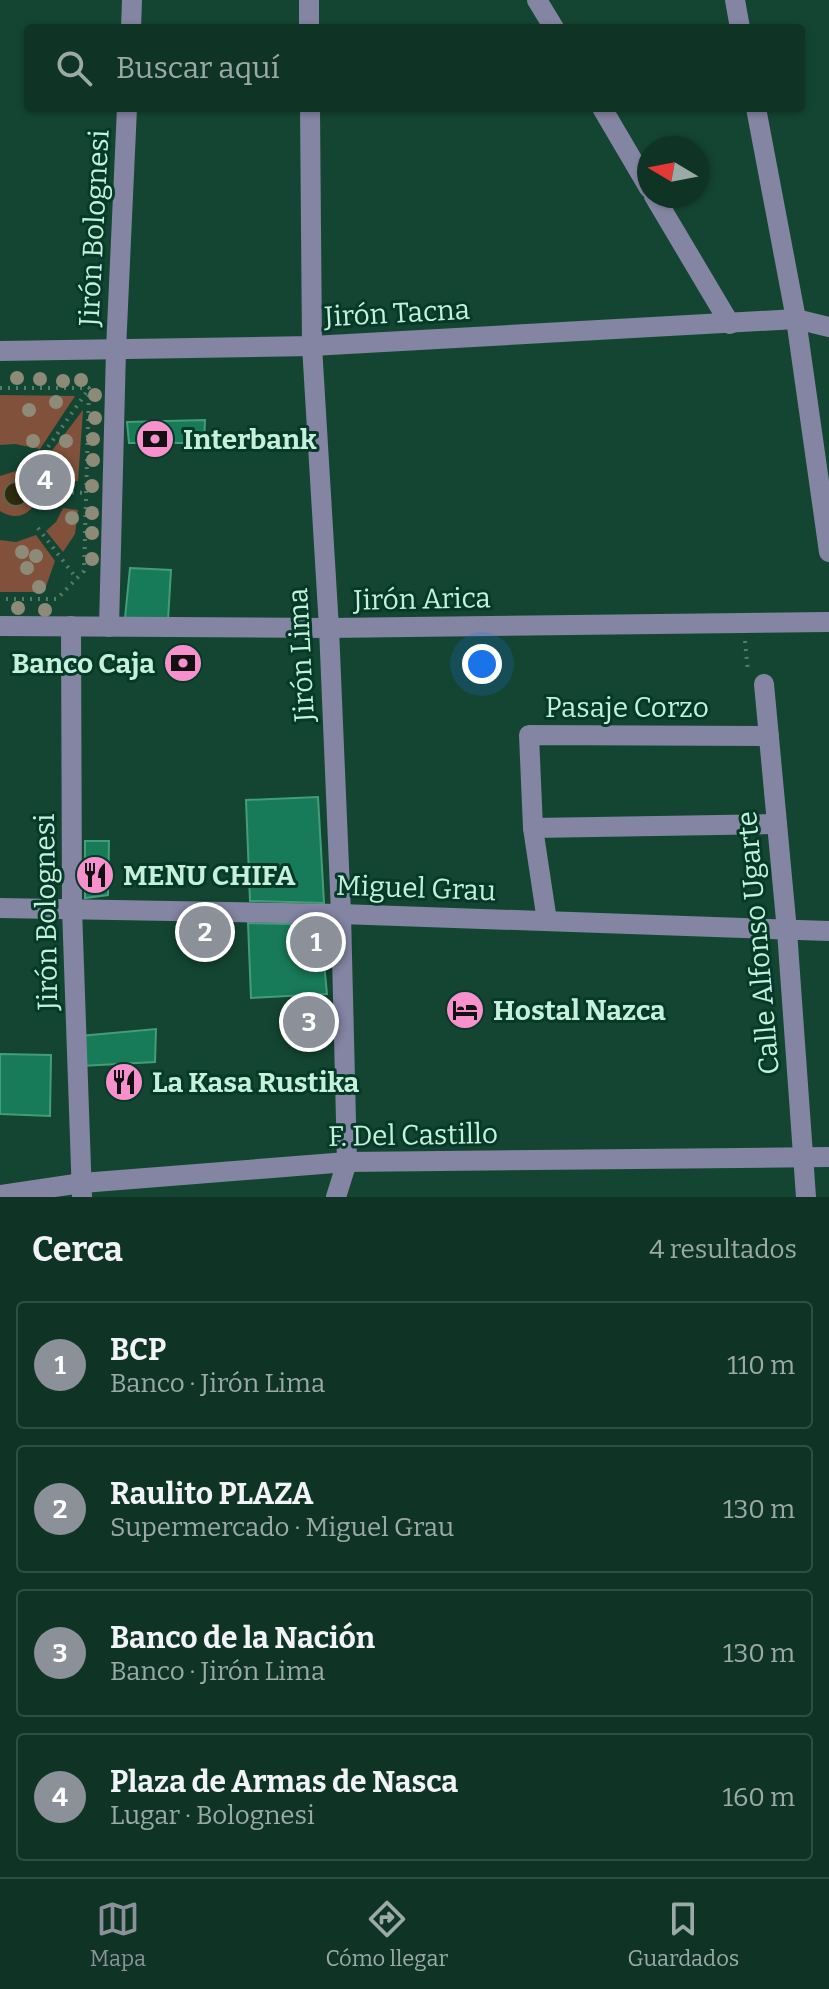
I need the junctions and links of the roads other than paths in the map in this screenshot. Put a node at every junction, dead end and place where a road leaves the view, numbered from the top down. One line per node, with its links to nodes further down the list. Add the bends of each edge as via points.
1 (132, 0): 5 (street)
2 (309, 0): 6 (street)
3 (537, 0): 7 (street)
4 (735, 0): 8 (street)
5 (131, 24)
6 (309, 24)
7 (552, 24)
8 (739, 24)
9 (127, 112): 19 (street, Jirón Bolognesi)
10 (310, 112): 18 (street, Jirón Lima)
11 (604, 112): 13 (street)
12 (757, 112): 15 (street)
13 (637, 168)
14 (661, 208): 16 (street)
15 (796, 319): 16 (street, Jirón Tacna); 17 (street, Jirón Tacna); 21 (street)
16 (730, 324): 18 (street, Jirón Tacna)
17 (829, 327)
18 (312, 346): 19 (street, Jirón Tacna); 26 (street, Jirón Lima)
19 (116, 350): 20 (street, Jirón Tacna); 25 (street, Jirón Bolognesi)
20 (0, 351)
21 (829, 552)
22 (829, 622): 26 (street, Jirón Arica)
23 (0, 626): 24 (street, Jirón Arica)
24 (71, 626): 25 (street, Jirón Arica); 32 (street, Jirón Bolognesi)
25 (109, 627): 26 (street, Jirón Arica)
26 (329, 628): 33 (street, Jirón Lima)
27 (757, 684): 28 (street, Calle Alfonso Ugarte)
28 (769, 736): 29 (street, Calle Alfonso Ugarte); 30 (street, Pasaje Corzo, via 529,735)
29 (777, 824): 30 (street); 35 (street, Calle Alfonso Ugarte)
30 (533, 828): 34 (street, Pasaje Corzo)
31 (0, 908): 32 (street, Miguel Grau)
32 (72, 908): 33 (street, Miguel Grau); 40 (street, Jirón Bolognesi)
33 (341, 914): 34 (street, Miguel Grau); 39 (street, Jirón Lima)
34 (547, 921): 35 (street, Miguel Grau)
35 (787, 931): 36 (street, Miguel Grau); 38 (street, Calle Alfonso Ugarte)
36 (829, 931)
37 (829, 1157): 38 (street, F. Del Castillo)
38 (803, 1158): 39 (street, F. Del Castillo); 43 (street, Calle Alfonso Ugarte)
39 (347, 1162): 40 (street, F. Del Castillo); 42 (street, Jirón Lima)
40 (82, 1190): 41 (street, F. Del Castillo)
41 (0, 1195)
42 (336, 1197)
43 (806, 1197)

